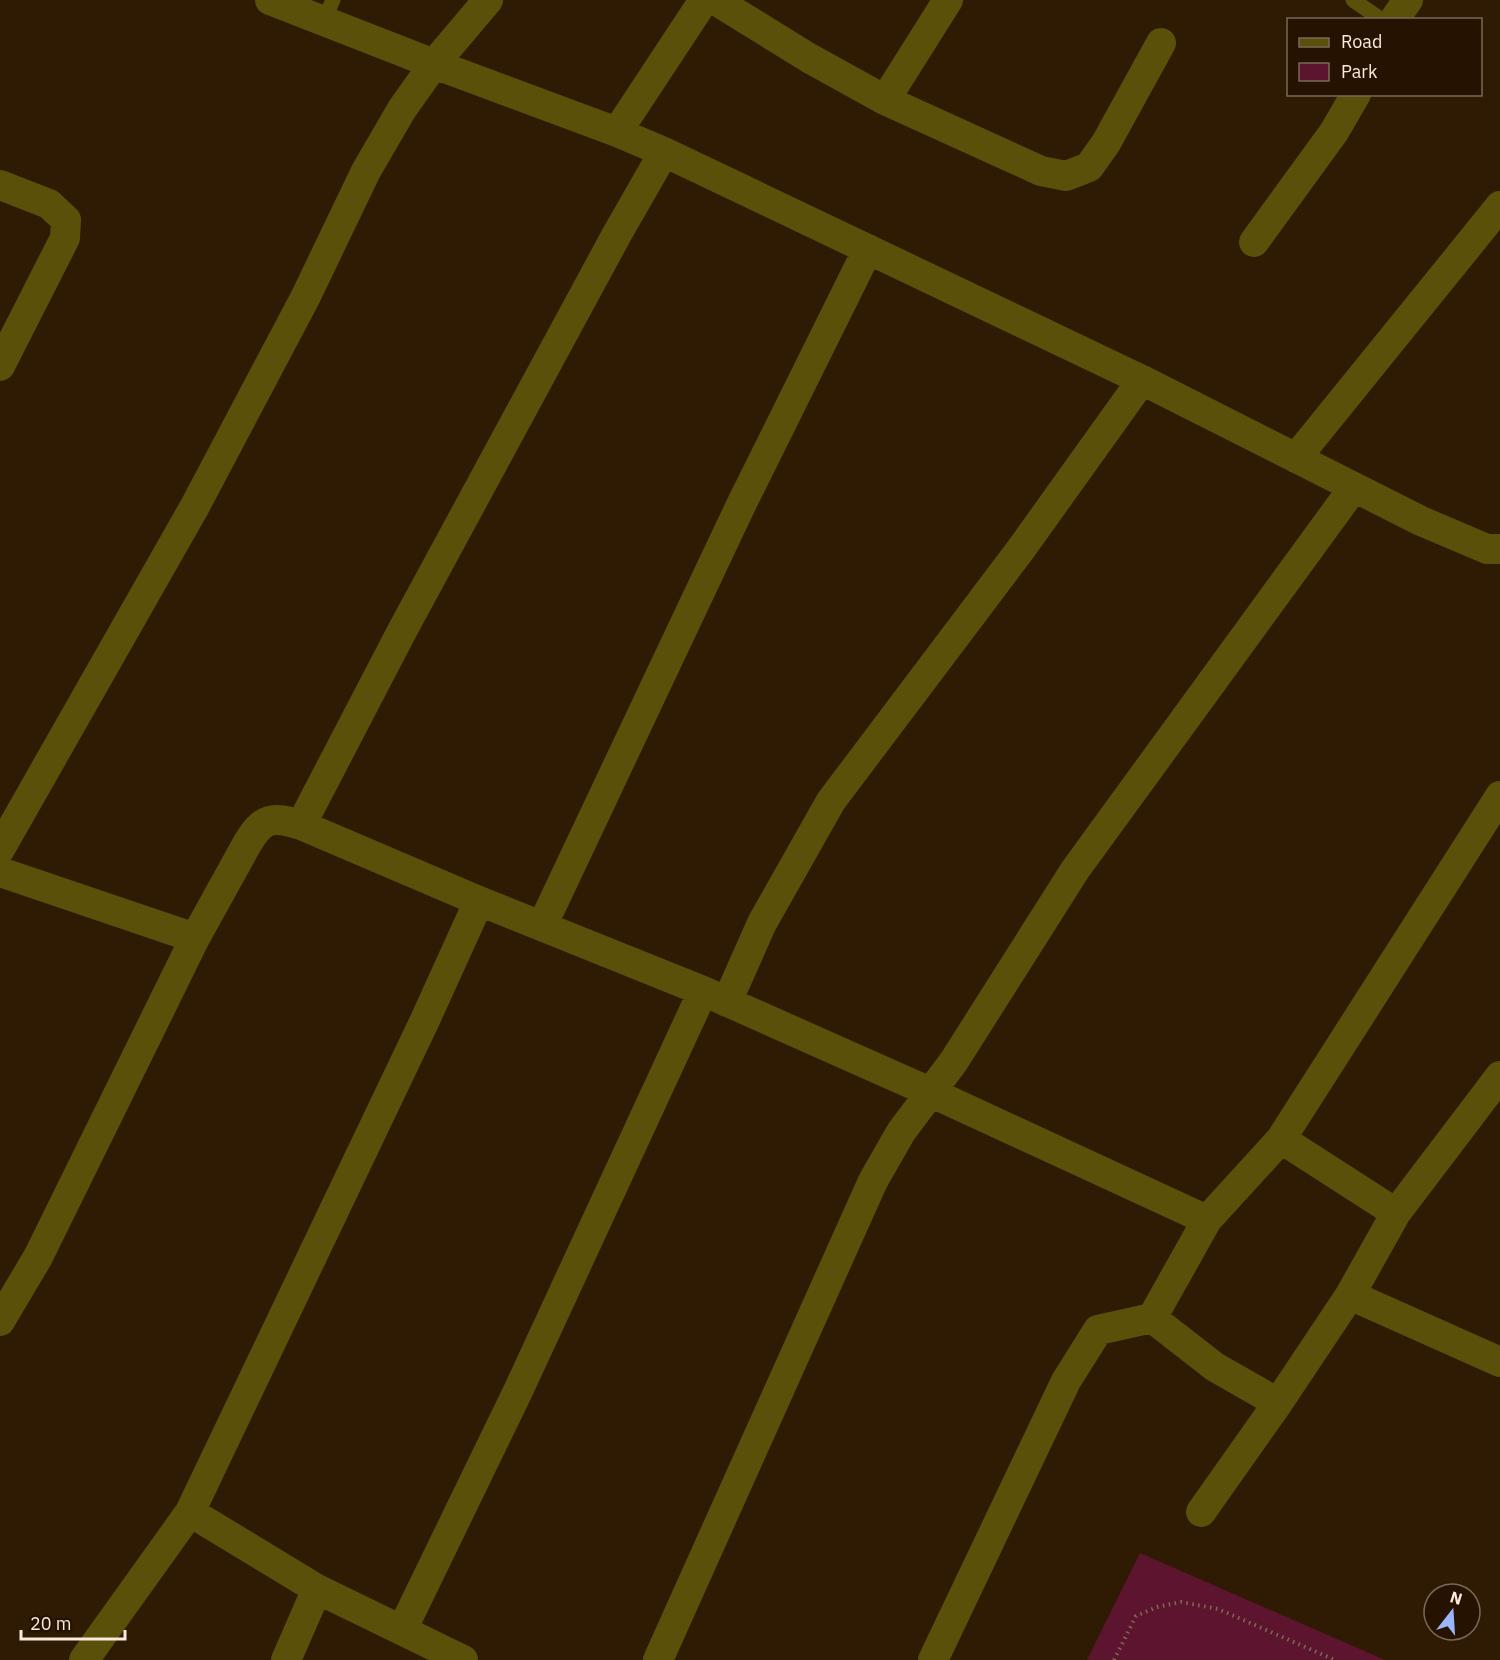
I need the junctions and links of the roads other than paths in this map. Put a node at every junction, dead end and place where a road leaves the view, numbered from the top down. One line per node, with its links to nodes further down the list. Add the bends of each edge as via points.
1 (270, 0): 8 (street)
2 (488, 0): 12 (street)
3 (704, 0): 15 (street)
4 (715, 0): 14 (street)
5 (948, 0): 14 (street)
6 (1353, 0): 9 (lane)
7 (1408, 0): 10 (street)
8 (328, 10): 12 (street)
9 (1379, 18)
10 (1395, 18)
11 (1161, 43): 14 (street, via 1089,167 1066,176 1041,171)
12 (434, 64): 15 (street); 28 (street, via 366,171 305,298 195,506)
13 (1355, 96): 19 (street, via 1334,132)
14 (885, 99)
15 (617, 132): 16 (street)
16 (664, 152): 20 (street); 27 (street, via 402,631)
17 (0, 185): 21 (street, via 49,204 66,220 65,238)
18 (1500, 206): 23 (street)
19 (1254, 242)
20 (868, 249): 22 (street); 31 (street, via 740,507)
21 (0, 366)
22 (1142, 380): 23 (street); 33 (street, via 1021,549 831,801)
23 (1296, 458): 24 (street)
24 (1354, 487): 25 (street, via 1430,525 1487,549); 35 (street, via 1075,870 976,1028)
25 (1500, 549)
26 (1500, 796): 36 (street)
27 (301, 825): 30 (street); 32 (street, via 267,821 256,830)
28 (0, 849)
29 (0, 872): 32 (street)
30 (479, 901): 31 (street); 44 (street)
31 (542, 926): 33 (street)
32 (195, 938): 41 (street, via 38,1257)
33 (715, 997): 35 (street); 47 (street)
34 (1500, 1076): 37 (street)
35 (930, 1092): 38 (street); 51 (street, via 901,1132 873,1182)
36 (1281, 1139): 37 (street); 38 (street)
37 (1396, 1214): 39 (street)
38 (1207, 1220): 40 (street)
39 (1350, 1295): 42 (street); 43 (street)
40 (1152, 1318): 43 (street, via 1215,1367); 52 (street, via 1098,1330 1066,1381)
41 (0, 1321)
42 (1500, 1362)
43 (1278, 1403): 45 (street)
44 (190, 1512): 46 (street); 48 (street)
45 (1201, 1512)
46 (317, 1589): 47 (street); 49 (street)
47 (402, 1630): 50 (street)
48 (84, 1660)
49 (286, 1660)
50 (463, 1660)
51 (658, 1660)
52 (933, 1660)

